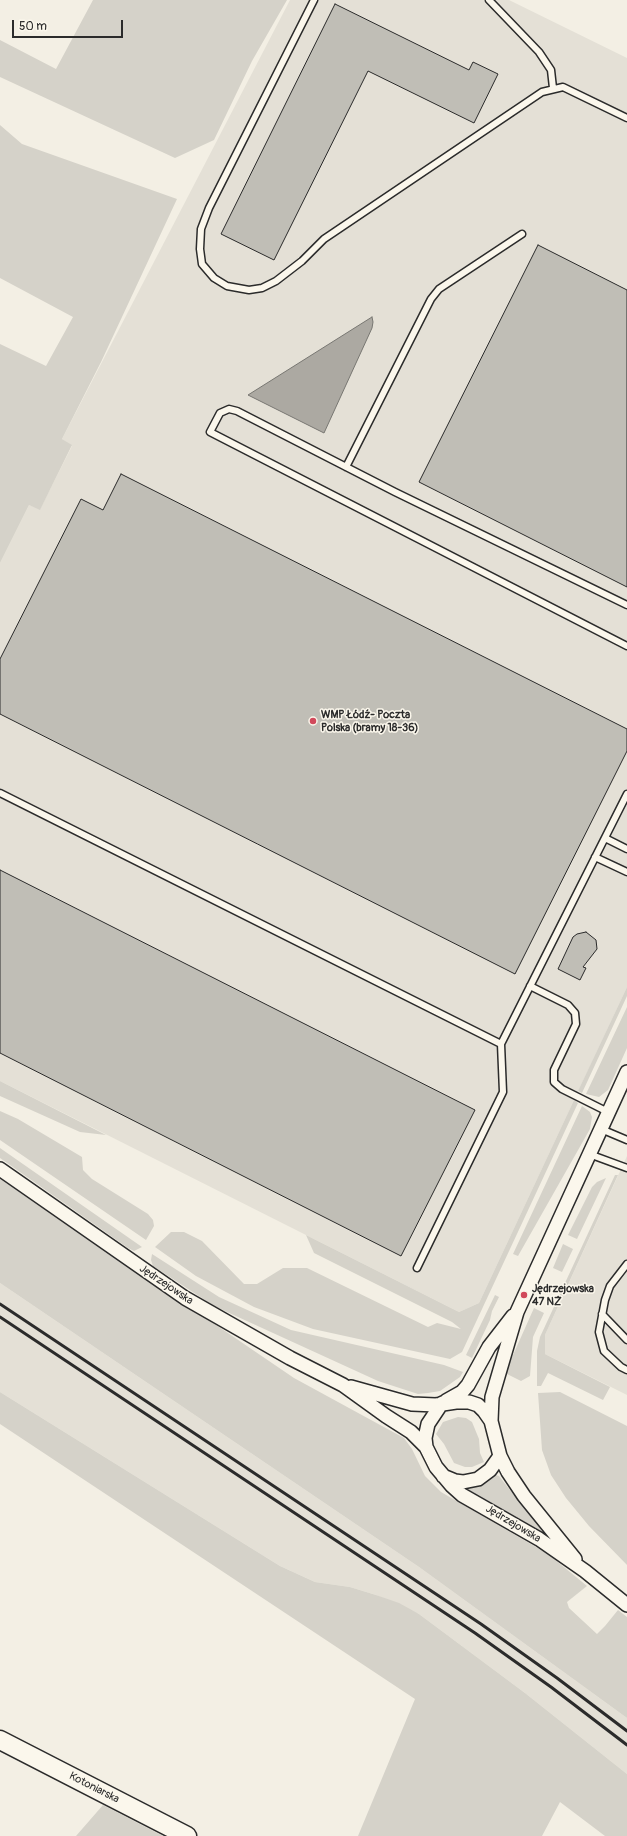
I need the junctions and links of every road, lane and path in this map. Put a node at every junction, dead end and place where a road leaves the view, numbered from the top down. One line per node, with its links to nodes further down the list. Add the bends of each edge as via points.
1 (314, 0): 3 (lane, via 209,208 201,229 202,264 214,278 227,286 250,290 262,288 276,281 302,261 324,238 542,92)
2 (489, 0): 3 (lane, via 539,52 551,70)
3 (553, 88): 4 (lane, via 563,87)
4 (627, 118)
5 (522, 234): 6 (lane, via 439,289 431,299)
6 (346, 467): 7 (lane); 8 (lane, via 237,411 229,409 220,413 210,432)
7 (627, 605)
8 (627, 646)
9 (0, 793): 16 (lane)
10 (627, 794): 11 (lane)
11 (605, 838): 12 (lane); 13 (lane)
12 (627, 849)
13 (595, 857): 14 (lane); 15 (lane)
14 (627, 872)
15 (530, 986): 16 (lane); 18 (lane, via 568,1005 575,1014 576,1024 554,1070 554,1082 562,1089)
16 (501, 1044): 25 (lane, via 503,1092)
17 (627, 1072): 18 (street)
18 (608, 1112): 19 (street)
19 (601, 1129): 20 (lane); 21 (street)
20 (627, 1140)
21 (589, 1154): 22 (lane); 26 (street)
22 (627, 1168)
23 (0, 1169): 30 (street, Jędrzejowska, via 185,1298)
24 (627, 1264): 27 (lane, via 610,1286)
25 (417, 1268)
26 (516, 1312): 31 (street, via 489,1347 462,1392); 32 (street, via 492,1397)
27 (602, 1314): 28 (lane); 29 (lane, via 599,1332 604,1351)
28 (627, 1340)
29 (627, 1370)
30 (343, 1385): 31 (street, Jędrzejowska, via 423,1406); 33 (street, Jędrzejowska, via 411,1432)
31 (442, 1403): 32 (street, Jędrzejowska, via 474,1404 484,1411); 33 (street, via 428,1424)
32 (491, 1421): 34 (street, Jędrzejowska)
33 (426, 1447): 35 (street, Jędrzejowska)
34 (500, 1456): 35 (street, via 490,1470 478,1479 456,1481); 36 (street, Jędrzejowska, via 524,1496)
35 (443, 1476): 36 (street, Jędrzejowska, via 462,1495 539,1539)
36 (585, 1571): 37 (street, Jędrzejowska)
37 (627, 1605)
38 (0, 1740): 39 (street, Kotoniarska)
39 (187, 1836)

